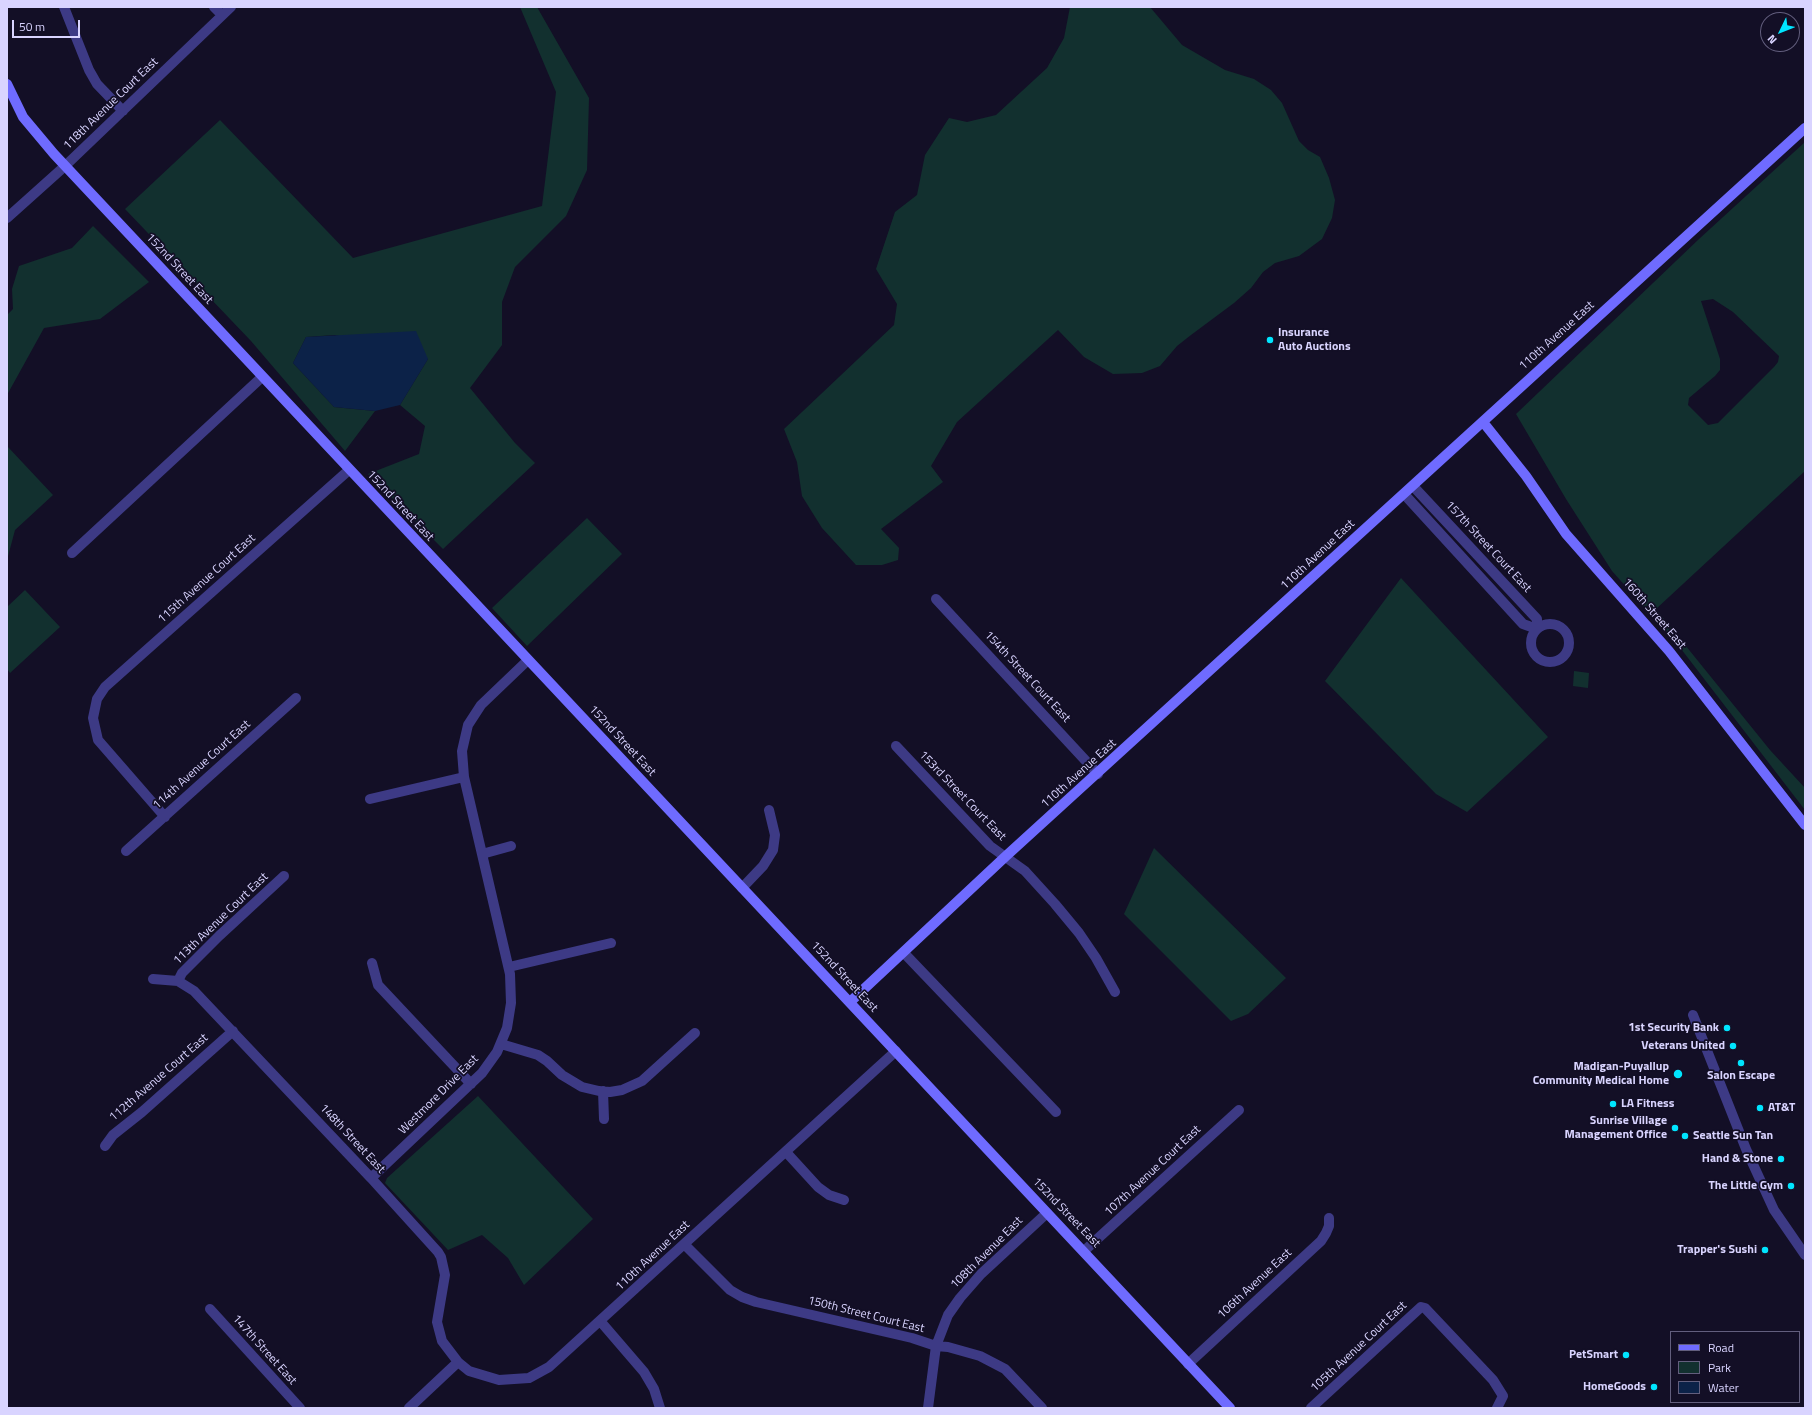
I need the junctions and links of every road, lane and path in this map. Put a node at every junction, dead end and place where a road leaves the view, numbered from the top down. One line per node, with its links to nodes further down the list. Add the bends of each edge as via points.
1 (64, 7): 6 (street, via 89,70 97,84)
2 (214, 7): 4 (street)
3 (231, 7): 4 (street, 118th Avenue Court East)
4 (222, 15): 6 (street, 118th Avenue Court East)
5 (7, 84): 8 (street, 152nd Street East, via 23,117)
6 (123, 111): 8 (street, 118th Avenue Court East)
7 (1805, 128): 11 (street, 110th Avenue East)
8 (65, 166): 9 (street, 118th Avenue Court East); 10 (street, 152nd Street East)
9 (7, 218)
10 (262, 377): 12 (street, 152nd Street East); 15 (street)
11 (1483, 422): 13 (street, 110th Avenue East); 25 (street, 160th Street East, via 1526,476 1566,534 1669,651)
12 (349, 470): 17 (street, 152nd Street East); 24 (street, 115th Avenue Court East, via 105,687 97,699 93,714 95,733 102,747)
13 (1413, 486): 14 (street, 110th Avenue East); 14 (street, 157th Street Court East, via 1537,619 1537,629 1523,624)
14 (1404, 494): 20 (street, 110th Avenue East)
15 (72, 553)
16 (936, 599): 20 (street, 154th Street Court East)
17 (528, 660): 21 (street, Westmore Drive East, via 481,705 468,725 462,751); 31 (street, 152nd Street East)
18 (296, 698): 24 (street, 114th Avenue Court East)
19 (896, 746): 29 (street, 153rd Street Court East, via 990,846)
20 (1098, 774): 29 (street, 110th Avenue East)
21 (464, 777): 22 (street); 28 (street, Westmore Drive East)
22 (370, 799)
23 (769, 810): 31 (street, via 775,835 773,850 763,866)
24 (165, 817): 27 (street, 114th Avenue Court East)
25 (1805, 825)
26 (511, 846): 28 (street)
27 (126, 851)
28 (482, 854): 35 (street, Westmore Drive East)
29 (1006, 856): 33 (street, 110th Avenue East); 38 (street, 153rd Street Court East, via 1025,871 1078,932)
30 (284, 876): 37 (street, 113th Avenue Court East, via 219,936 182,973)
31 (742, 888): 39 (street, 152nd Street East)
32 (611, 943): 35 (street)
33 (904, 953): 39 (street, 110th Avenue East); 48 (street)
34 (372, 963): 45 (street, via 378,985)
35 (509, 967): 43 (street, Westmore Drive East, via 511,1003 507,1028)
36 (153, 979): 37 (street, 148th Street East)
37 (178, 981): 41 (street, 148th Street East, via 194,991)
38 (1115, 992)
39 (850, 1002): 44 (street, 152nd Street East)
40 (1693, 1015): 58 (street, via 1746,1149 1774,1210)
41 (233, 1030): 50 (street, 112th Avenue Court East, via 113,1135); 52 (street, 148th Street East)
42 (695, 1033): 46 (street, via 642,1081 622,1090)
43 (501, 1044): 45 (street, Westmore Drive East, via 482,1073); 46 (street, via 538,1055 572,1082)
44 (896, 1051): 51 (street, 110th Avenue East); 54 (street, 152nd Street East)
45 (471, 1084): 52 (street, Westmore Drive East)
46 (604, 1092): 49 (street)
47 (1239, 1110): 57 (street, 107th Avenue Court East)
48 (1056, 1112)
49 (604, 1119)
50 (104, 1146)
51 (786, 1152): 53 (street, via 818,1187); 56 (street, 110th Avenue East)
52 (371, 1178): 62 (street, 148th Street East, via 441,1257 445,1275 438,1312 439,1332 442,1341)
53 (844, 1200)
54 (1047, 1213): 57 (street, 152nd Street East); 61 (street, 108th Avenue East, via 981,1274 960,1298 948,1316)
55 (1329, 1218): 63 (street, 106th Avenue East, via 1326,1233 1320,1241)
56 (684, 1245): 60 (street, 110th Avenue East); 61 (street, 150th Street Court East, via 730,1290 742,1297)
57 (1084, 1251): 63 (street, 152nd Street East)
58 (1805, 1255)
59 (210, 1309): 64 (street, 147th Street East)
60 (601, 1322): 62 (street, 110th Avenue East, via 549,1367 530,1378 510,1381 490,1379 469,1372); 66 (street, via 644,1372 654,1389)
61 (936, 1346): 67 (street, 108th Avenue East); 68 (street, 150th Street Court East, via 948,1346 998,1364)
62 (458, 1362): 65 (street)
63 (1188, 1364): 69 (street, 152nd Street East)
64 (300, 1408)
65 (409, 1408)
66 (660, 1408)
67 (928, 1408)
68 (1042, 1408)
69 (1230, 1408)
70 (1312, 1408): 71 (street, 105th Avenue Court East, via 1416,1311 1425,1308 1503,1393 1502,1401)
71 (1497, 1408)

